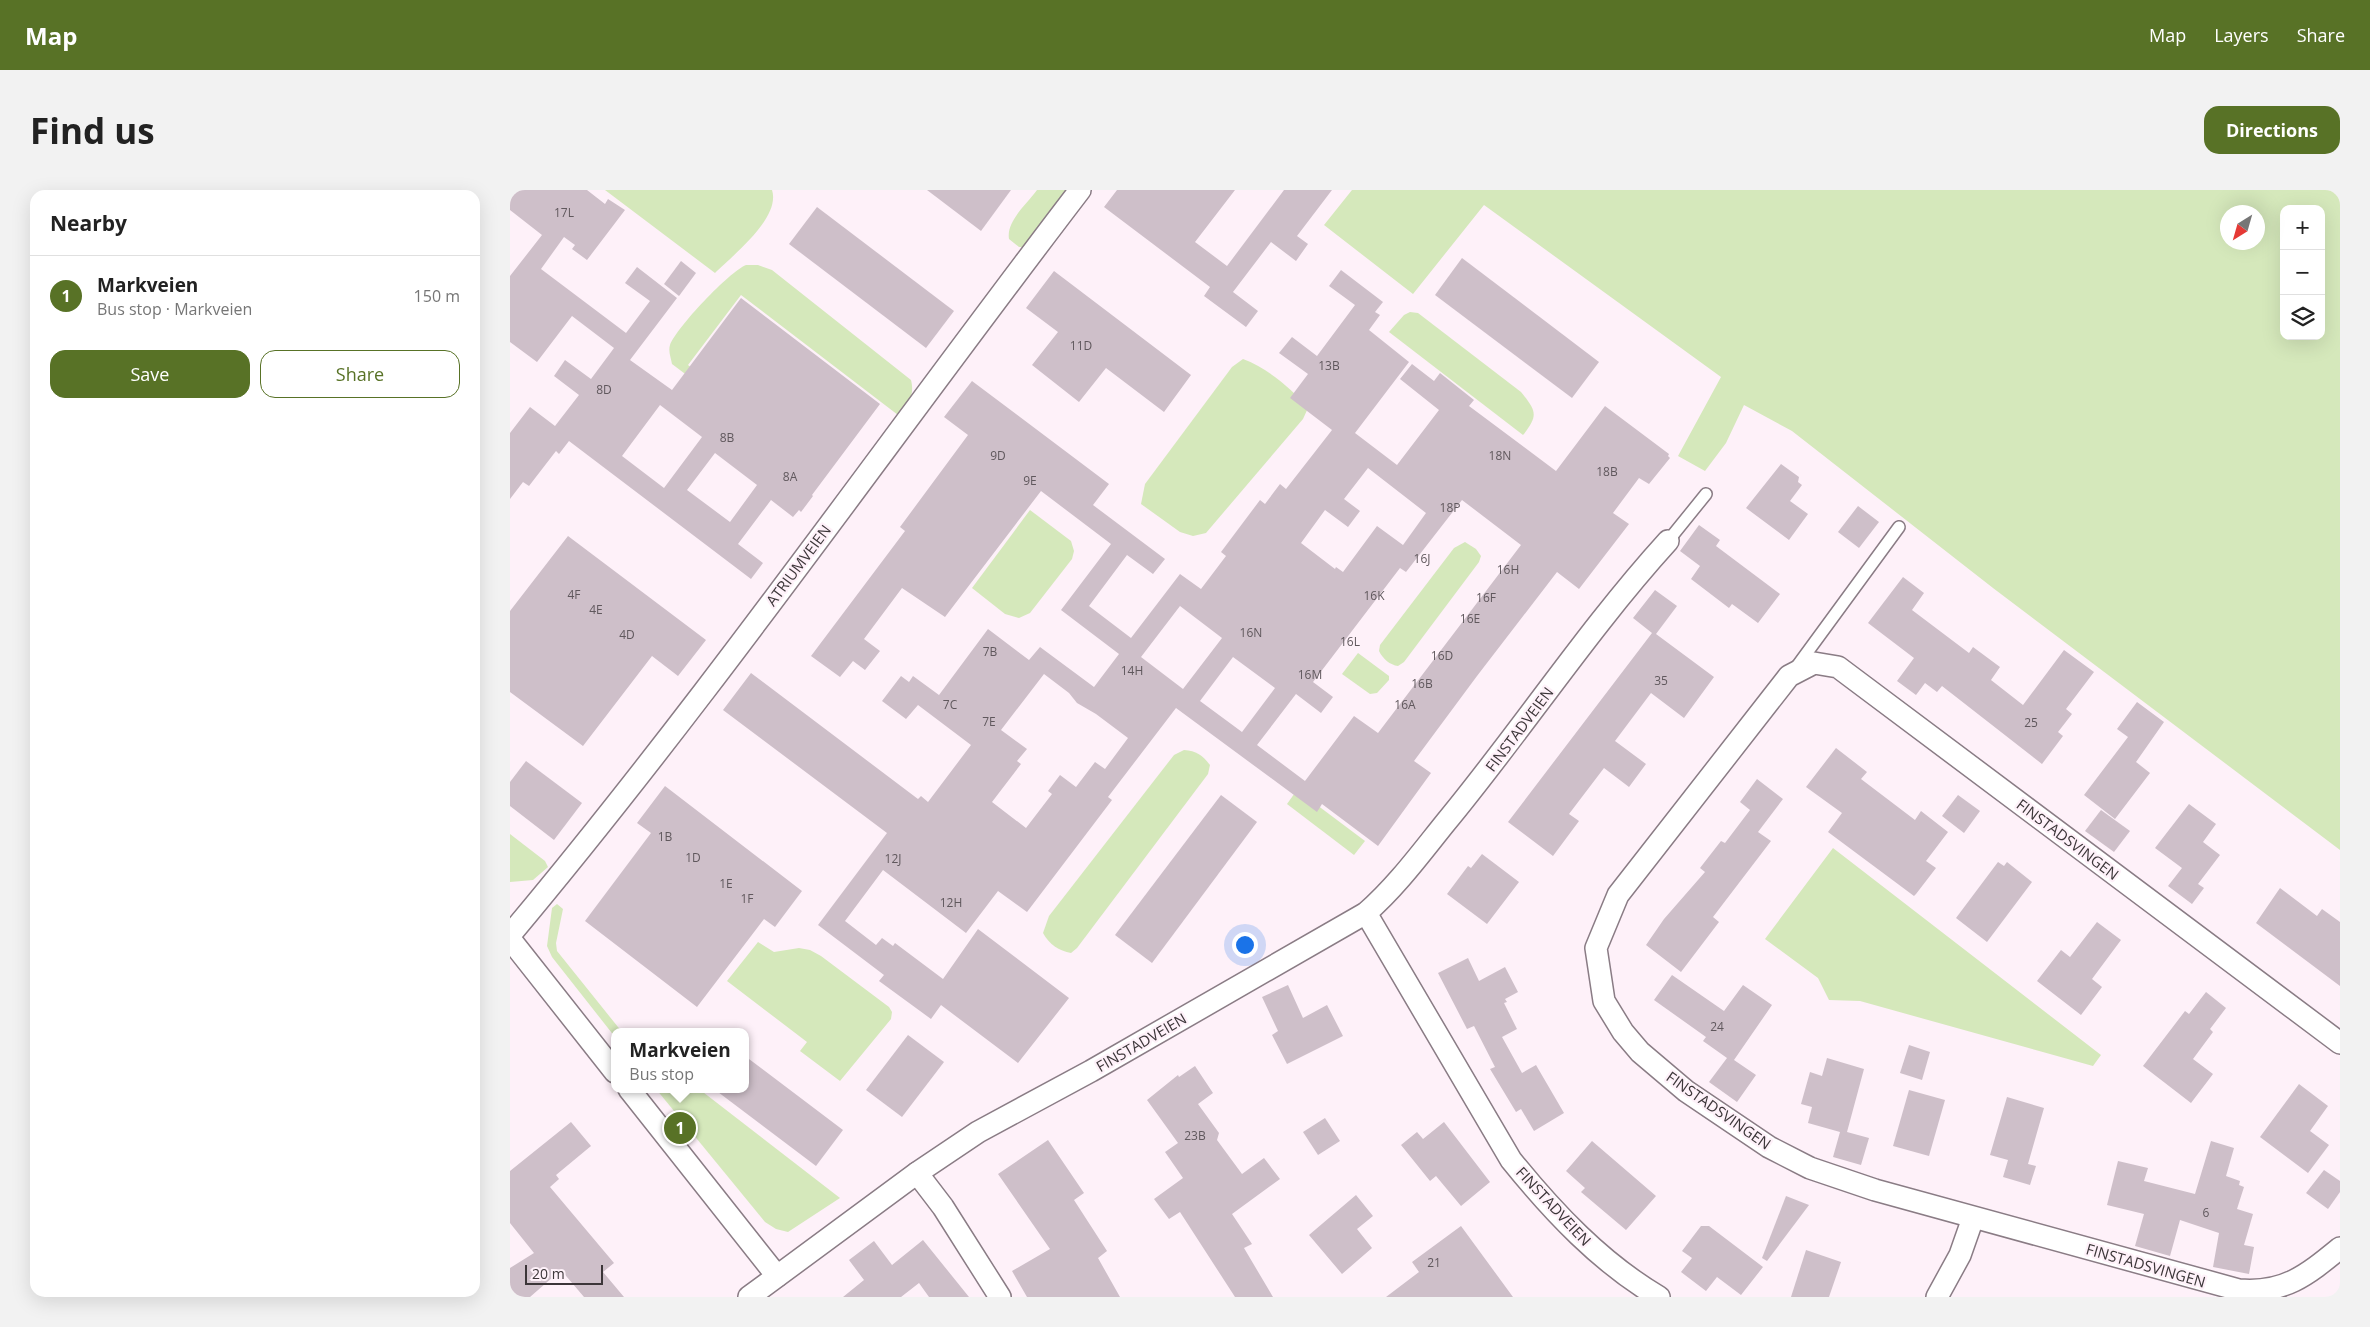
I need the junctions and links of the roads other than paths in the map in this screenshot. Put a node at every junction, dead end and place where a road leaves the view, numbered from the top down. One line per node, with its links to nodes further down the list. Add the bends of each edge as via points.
1 (1080, 190): 7 (street, ATRIUMVEIEN, via 692,705)
2 (1706, 494): 4 (lane)
3 (1899, 527): 5 (lane, FINSTADSVINGEN)
4 (1668, 541): 6 (street, FINSTADVEIEN, via 1635,577 1478,784 1391,889)
5 (1789, 676): 9 (street, FINSTADSVINGEN, via 1814,663 1838,667); 13 (street, FINSTADSVINGEN, via 1618,896 1596,948 1604,1001 1640,1052 1686,1091 1769,1147 1810,1168)
6 (1366, 913): 12 (street, FINSTADVEIEN, via 978,1132); 18 (street, FINSTADVEIEN, via 1511,1160 1537,1192 1592,1247)
7 (510, 935)
8 (510, 939): 10 (street)
9 (2340, 1043)
10 (611, 1067)
11 (632, 1093): 15 (street)
12 (917, 1173): 15 (street, FINSTADVEIEN); 17 (street, via 943,1207)
13 (1973, 1218): 14 (street, FINSTADSVINGEN, via 2220,1286 2250,1291 2273,1289 2299,1279); 19 (street, via 1960,1255)
14 (2340, 1248)
15 (778, 1276): 16 (street, FINSTADVEIEN)
16 (749, 1297)
17 (1000, 1297)
18 (1659, 1297)
19 (1937, 1297)

